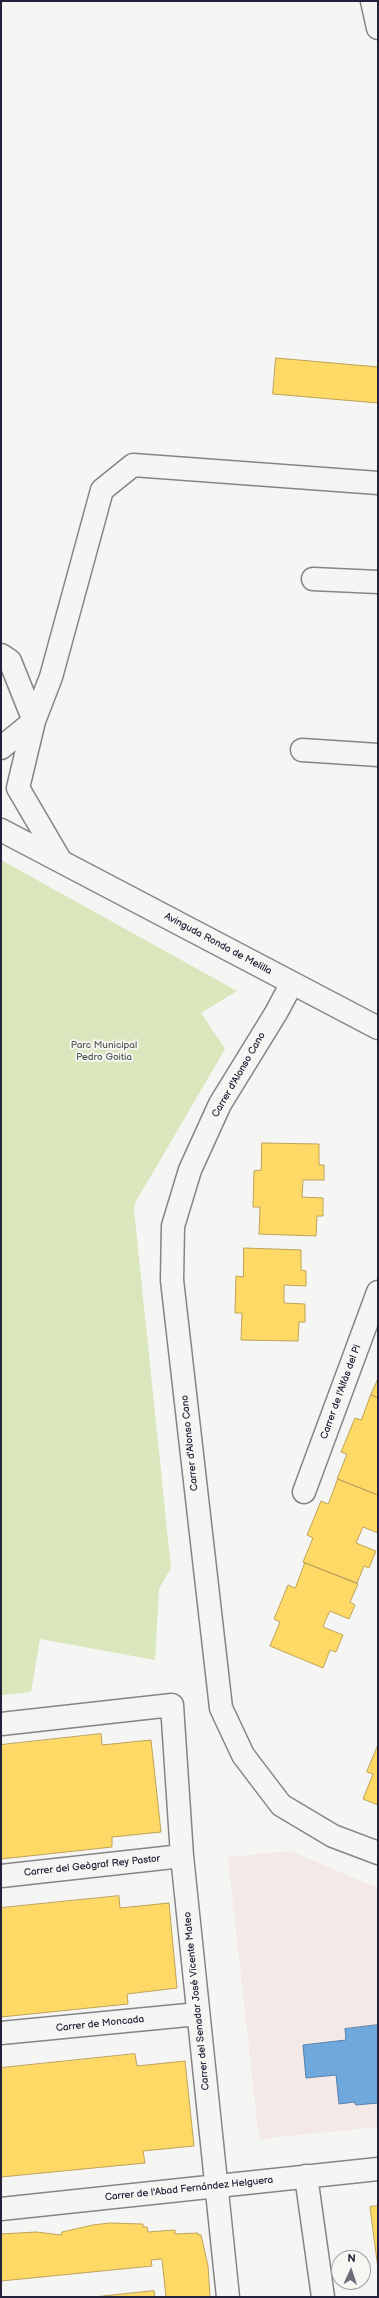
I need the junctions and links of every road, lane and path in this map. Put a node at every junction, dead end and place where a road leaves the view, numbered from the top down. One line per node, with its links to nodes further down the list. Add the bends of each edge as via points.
1 (372, 1): 2 (street)
2 (378, 28)
3 (378, 483): 7 (street, via 133,465 102,490 51,677)
4 (313, 579): 5 (street)
5 (378, 582)
6 (1, 655): 7 (street, via 10,661)
7 (34, 721): 8 (street); 12 (street, via 18,788)
8 (1, 748)
9 (302, 750): 10 (street)
10 (378, 755)
11 (1, 830): 12 (street, Avinguda Ronda de Melilla)
12 (59, 858): 13 (street, Avinguda Ronda de Melilla)
13 (292, 983): 14 (street, Avinguda Ronda de Melilla); 18 (street, Carrer d'Alonso Cano, via 220,1104 190,1170 173,1226 172,1280 221,1708 243,1756 281,1805 333,1836)
14 (378, 1028)
15 (378, 1292): 16 (street, Carrer de l'Alfàs del Pi)
16 (304, 1492)
17 (1, 1724): 19 (street, Carrer del Senador José Vicente Mateo, via 172,1705)
18 (378, 1853)
19 (182, 1856): 20 (street, Carrer del Geògraf Rey Pastor); 21 (street, Carrer del Senador José Vicente Mateo)
20 (1, 1876)
21 (198, 2014): 22 (street, Carrer de Moncada); 25 (street, Carrer del Senador José Vicente Mateo)
22 (1, 2033)
23 (378, 2169): 24 (street, Carrer de l'Abad Fernández Helguera)
24 (306, 2176): 25 (street, Carrer de l'Abad Fernández Helguera); 28 (street)
25 (215, 2187): 26 (street, Carrer de l'Abad Fernández Helguera); 27 (street, Carrer del Senador José Vicente Mateo)
26 (1, 2209)
27 (228, 2297)
28 (323, 2297)

